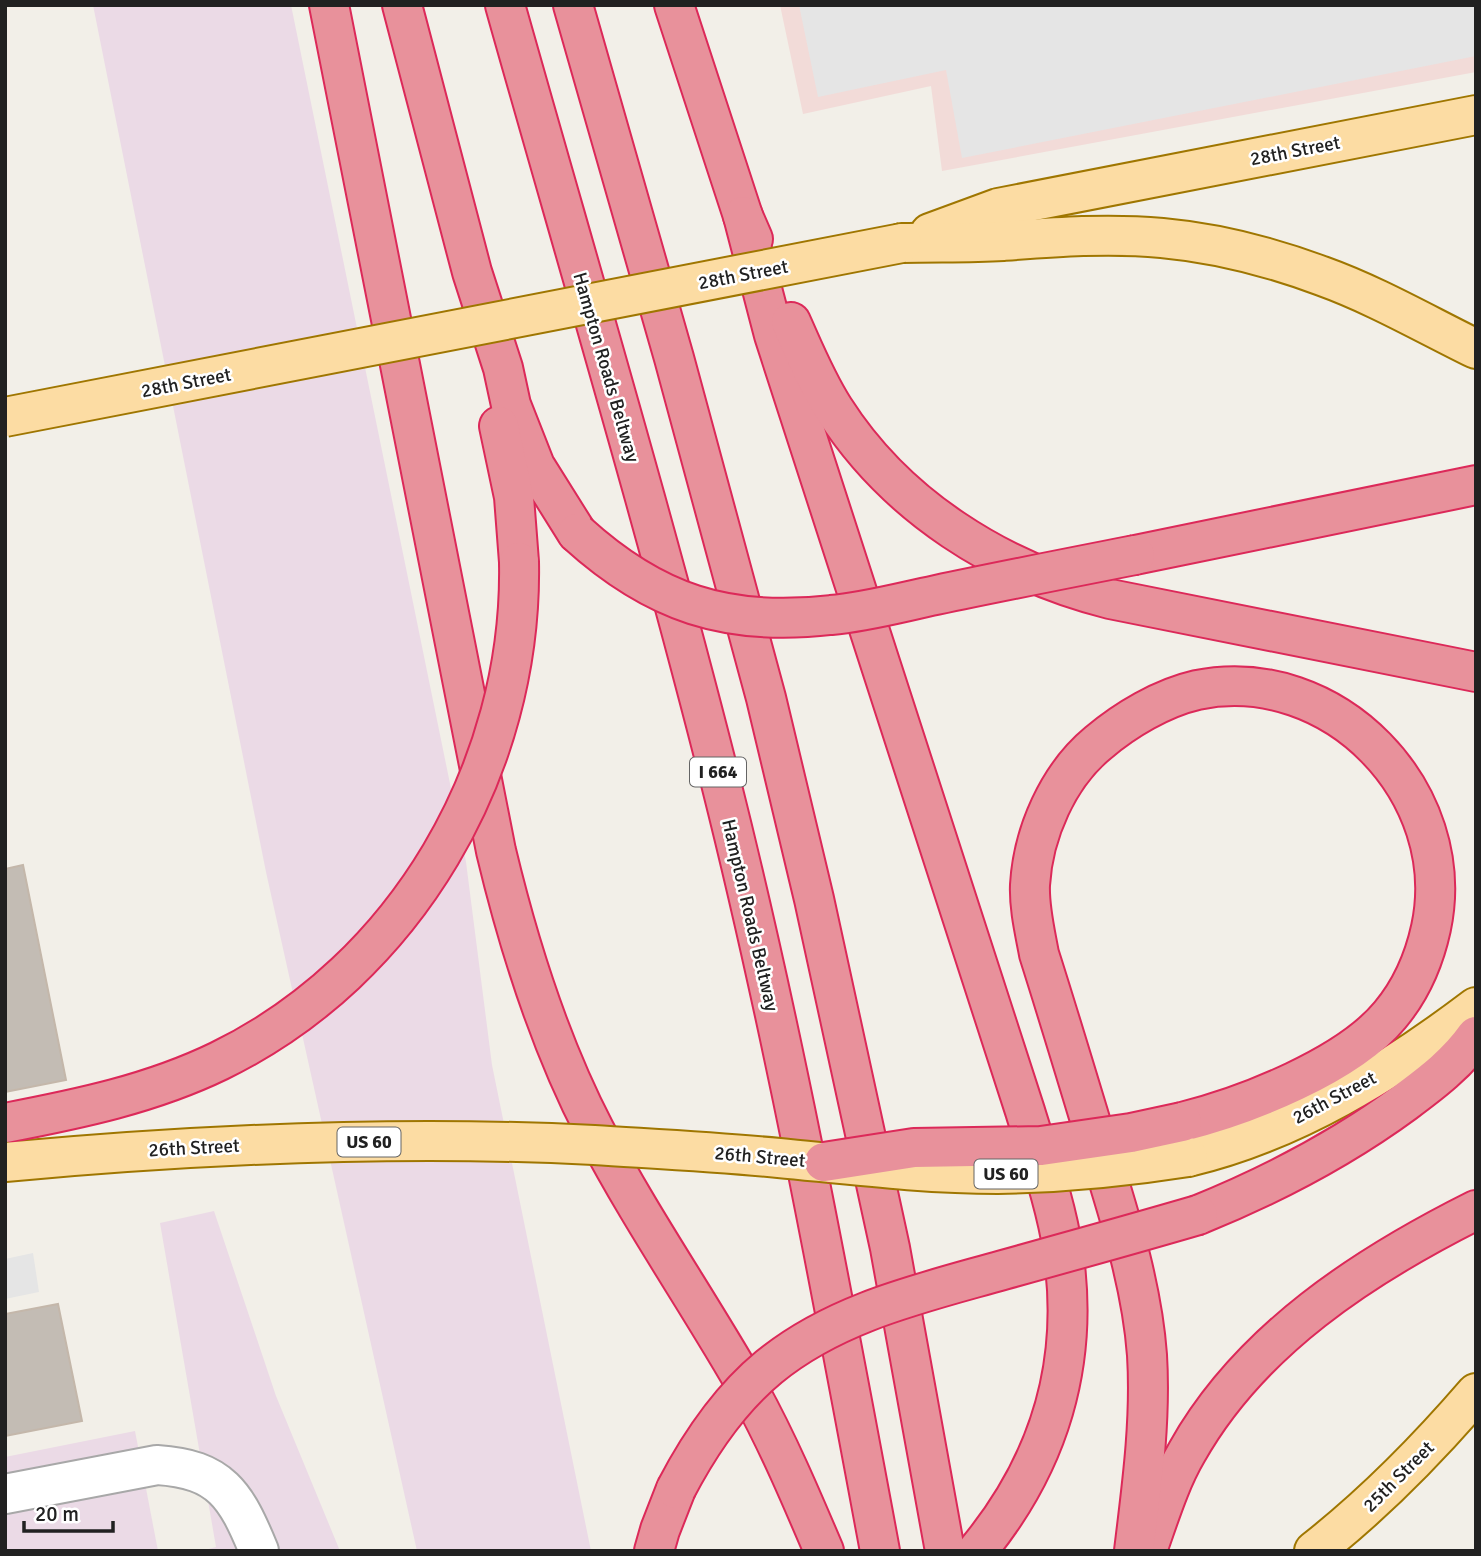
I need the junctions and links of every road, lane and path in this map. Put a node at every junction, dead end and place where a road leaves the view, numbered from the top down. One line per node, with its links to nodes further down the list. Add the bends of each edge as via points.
1 (329, 5): 26 (highway, via 496,851 528,968 559,1054 594,1129 750,1393)
2 (402, 5): 9 (highway)
3 (505, 5): 27 (highway, Hampton Roads Beltway / I 664, via 722,788 816,1210)
4 (573, 5): 28 (highway, via 772,722 890,1248)
5 (674, 5): 7 (highway)
6 (1476, 115): 8 (main road, 28th Street, via 998,208)
7 (743, 216): 13 (highway, via 835,411 911,497 981,548 1075,591); 29 (highway, via 774,335 1025,1111 1063,1249 1069,1312 1061,1382 1032,1467)
8 (902, 243): 10 (main road, via 1109,235 1216,246 1323,276); 11 (main road, 28th Street, bridge)
9 (472, 272): 12 (highway, bridge, via 521,432 535,466 577,533 631,576 662,593 735,616 834,615); 16 (highway, bridge, via 486,369 514,497 519,614 495,736 465,811 441,855 390,926 331,987 291,1019 218,1062 129,1096)
10 (1476, 349)
11 (5, 417)
12 (1476, 485)
13 (1476, 671)
14 (1476, 1007): 17 (main road, 26th Street, via 1366,1083 1314,1111 1231,1145)
15 (1476, 1036): 25 (highway, bridge, via 1462,1056 1366,1131 1283,1178 1198,1215 938,1289 830,1328 769,1367 734,1401 697,1448 676,1489)
16 (5, 1123)
17 (1185, 1139): 19 (highway, bridge, via 1131,1133 1053,1145 914,1148); 30 (highway, via 1209,1115 1281,1088 1352,1048 1390,1016 1415,979 1434,911 1435,879 1425,825 1389,762 1367,737 1337,715 1271,691 1235,687 1196,691 1164,702 1111,732 1089,751 1053,800 1030,885 1040,954 1116,1206 1140,1305 1148,1398)
18 (5, 1162): 19 (main road, 26th Street / US 60, bridge, via 279,1142 501,1142)
19 (824, 1162)
20 (1476, 1210): 31 (highway, via 1358,1277 1302,1318 1258,1359 1221,1401 1187,1452)
21 (1476, 1393): 32 (main road, 25th Street, via 1406,1470)
22 (5, 1494): 23 (street, via 156,1465 181,1466 205,1475 239,1505)
23 (250, 1545): 24 (street)
24 (284, 1551)
25 (654, 1551)
26 (824, 1551)
27 (880, 1551)
28 (945, 1551)
29 (977, 1551)
30 (1134, 1551)
31 (1147, 1551)
32 (1314, 1551)

